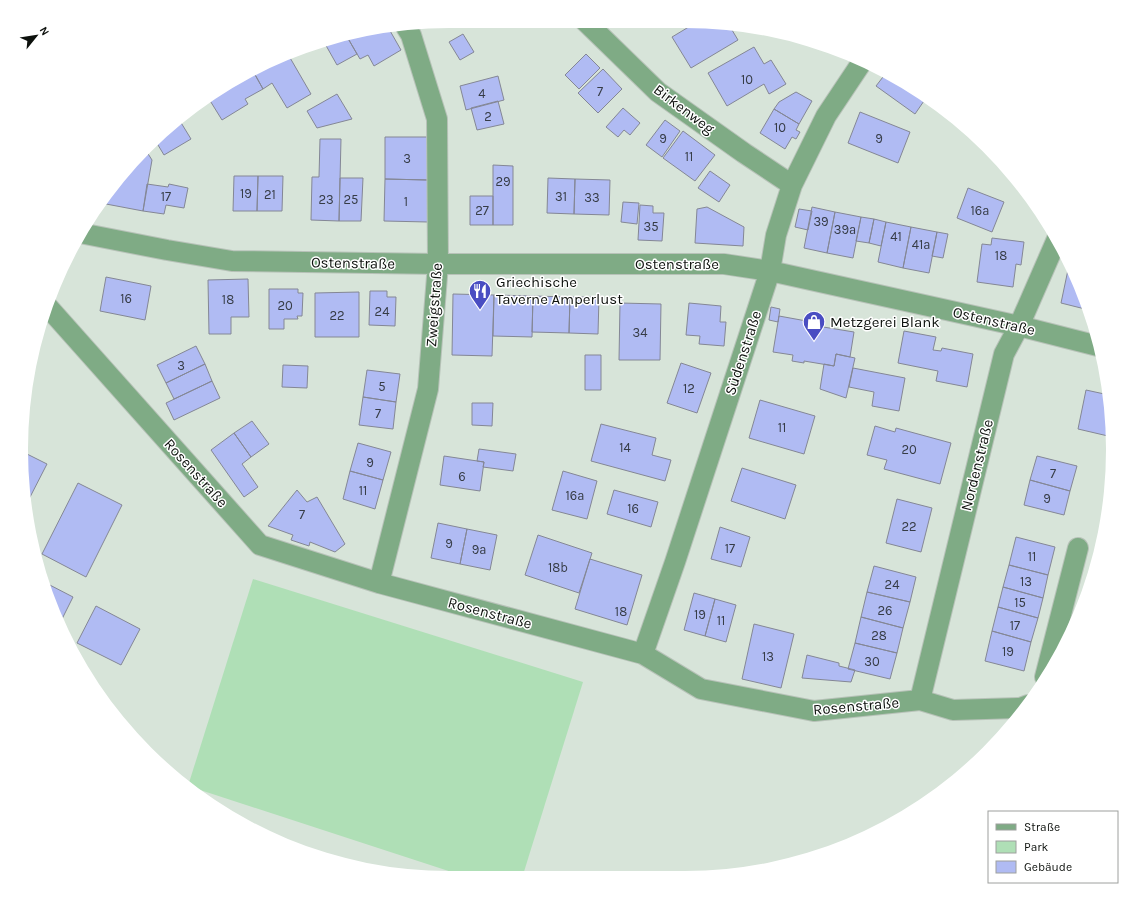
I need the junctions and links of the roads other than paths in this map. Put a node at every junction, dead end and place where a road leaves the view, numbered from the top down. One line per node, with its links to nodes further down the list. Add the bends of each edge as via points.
1 (591, 28): 4 (street, Birkenweg, via 658,92)
2 (408, 30): 7 (street, Zweigstraße, via 437,119)
3 (859, 66): 4 (street, Südenstraße, via 826,116)
4 (792, 185): 8 (street, Südenstraße, via 776,235)
5 (87, 234): 7 (street, Ostenstraße, via 232,261)
6 (1054, 246): 10 (street, Nordenstraße)
7 (438, 264): 8 (street, Ostenstraße, via 724,264); 13 (street, Zweigstraße, via 428,389)
8 (770, 271): 10 (street, Ostenstraße); 16 (street, Südenstraße)
9 (51, 311): 13 (street, Rosenstraße, via 260,545)
10 (1019, 326): 11 (street, Ostenstraße); 17 (street, Nordenstraße, via 1004,354)
11 (1093, 345)
12 (1078, 548): 14 (street)
13 (379, 583): 16 (street, Rosenstraße)
14 (1064, 631): 15 (street)
15 (1059, 644)
16 (643, 654): 17 (street, Rosenstraße, via 701,689 814,712)
17 (920, 700): 18 (street, Rosenstraße, via 953,710)
18 (1017, 708)

